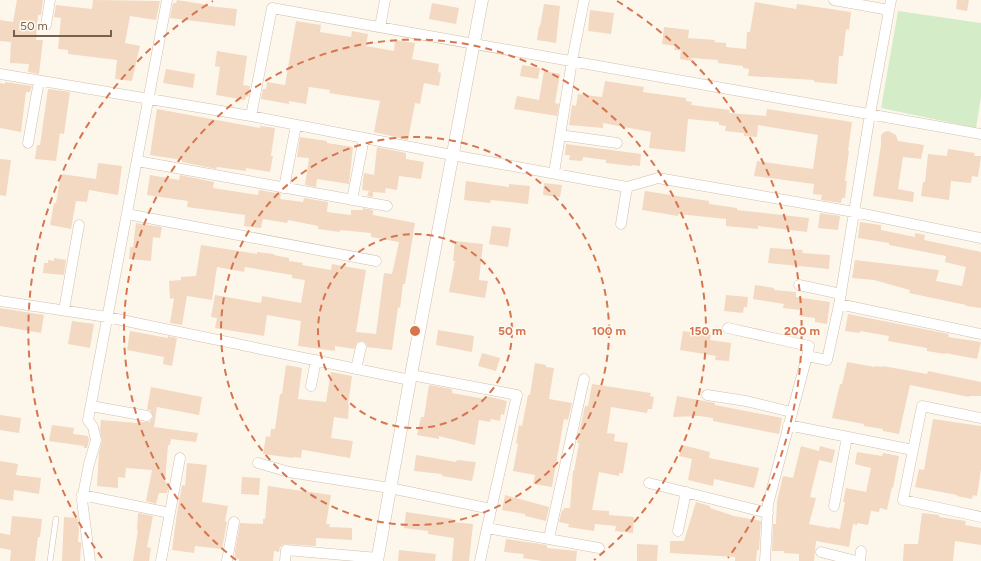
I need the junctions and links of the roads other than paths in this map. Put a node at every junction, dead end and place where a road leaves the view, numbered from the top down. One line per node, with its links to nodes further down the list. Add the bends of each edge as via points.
1 (50, 0): 8 (street)
2 (167, 0): 14 (street)
3 (385, 0): 9 (street)
4 (482, 0): 10 (street)
5 (584, 0): 11 (street)
6 (834, 0): 7 (street)
7 (890, 5): 15 (street)
8 (46, 25)
9 (380, 27): 10 (street); 16 (street, via 272,8)
10 (473, 44): 11 (street); 23 (street)
11 (572, 61): 15 (street); 19 (street)
12 (0, 74): 13 (street)
13 (39, 81): 14 (street); 21 (street)
14 (149, 98): 16 (street); 24 (street)
15 (870, 114): 18 (street); 30 (street)
16 (251, 116): 17 (street)
17 (296, 125): 20 (street); 27 (street)
18 (981, 134)
19 (560, 136): 22 (street); 25 (street)
20 (364, 138): 23 (street); 28 (street)
21 (28, 143)
22 (617, 143)
23 (452, 155): 25 (street); 47 (street)
24 (137, 161): 27 (street); 31 (street)
25 (554, 173): 26 (street)
26 (628, 187): 30 (street, via 658,178); 32 (street)
27 (284, 188): 28 (street)
28 (352, 200): 29 (street)
29 (387, 206)
30 (854, 212): 34 (street); 37 (street)
31 (127, 214): 35 (street); 40 (street)
32 (621, 224)
33 (79, 225): 39 (street)
34 (981, 238)
35 (376, 262)
36 (799, 285): 37 (street)
37 (840, 299): 42 (street); 44 (street, via 827,360)
38 (0, 301): 39 (street)
39 (64, 310): 40 (street)
40 (108, 317): 45 (street); 51 (street)
41 (728, 328): 44 (street, via 809,346)
42 (981, 334)
43 (361, 347): 46 (street)
44 (807, 356): 52 (street)
45 (316, 360): 46 (street); 49 (street)
46 (356, 368): 47 (street)
47 (410, 378): 61 (street); 65 (street, via 518,395)
48 (584, 379): 73 (street)
49 (312, 386)
50 (707, 395): 52 (street)
51 (91, 406): 53 (street); 63 (street, via 88,420 93,427 96,440)
52 (792, 412): 55 (street)
53 (147, 416)
54 (981, 418): 57 (street, via 922,406)
55 (788, 425): 56 (street); 67 (street, via 768,504)
56 (847, 437): 57 (street); 64 (street)
57 (913, 450): 68 (street, via 903,500)
58 (180, 458): 66 (street)
59 (258, 463): 61 (street, via 288,472)
60 (649, 483): 62 (street)
61 (390, 488): 65 (street); 76 (street)
62 (686, 492): 67 (street); 72 (street)
63 (82, 495): 66 (street); 78 (street)
64 (834, 506)
65 (491, 509): 71 (street)
66 (170, 513): 79 (street)
67 (768, 514): 83 (street)
68 (981, 516)
69 (56, 520): 77 (lane)
70 (234, 522): 80 (street)
71 (487, 528): 73 (street); 82 (street)
72 (678, 531)
73 (549, 538): 74 (street)
74 (599, 548)
75 (821, 552): 84 (street)
76 (378, 560): 81 (street, via 286,550)
77 (50, 561)
78 (90, 561)
79 (161, 561)
80 (227, 561)
81 (285, 561)
82 (480, 561)
83 (765, 561)
84 (856, 561)

